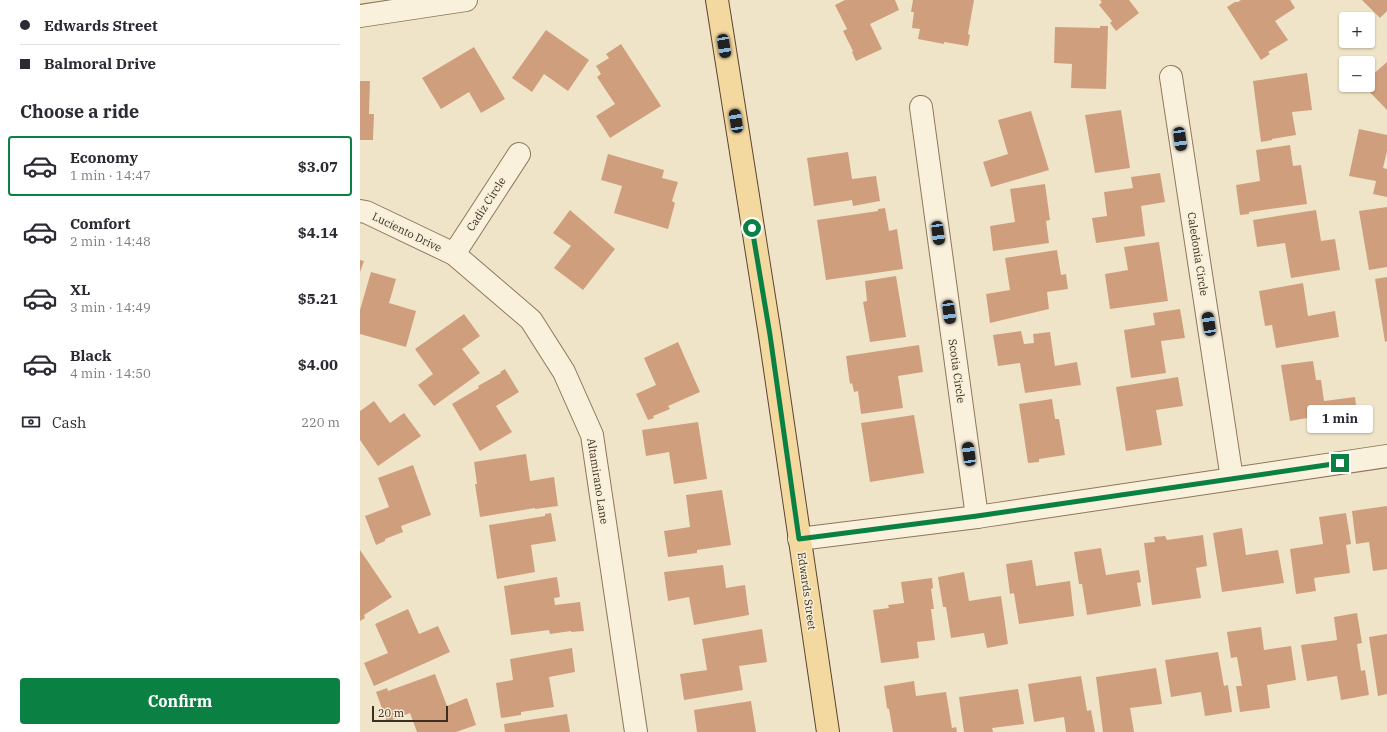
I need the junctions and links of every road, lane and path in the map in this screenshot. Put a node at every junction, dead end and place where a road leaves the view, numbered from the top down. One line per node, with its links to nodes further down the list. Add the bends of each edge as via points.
1 (466, 0): 3 (street)
2 (717, 0): 12 (main road, Edwards Street, via 770,335)
3 (360, 16)
4 (1171, 77): 10 (street, Caledonia Circle)
5 (921, 107): 11 (street, Scotia Circle)
6 (519, 154): 8 (street, Cadiz Circle)
7 (360, 211): 8 (street, Luciento Drive)
8 (454, 254): 13 (street, Altamirano Lane, via 531,320 564,372 592,435)
9 (1387, 456): 10 (street)
10 (1232, 479): 11 (street)
11 (977, 516): 12 (street)
12 (799, 539): 14 (main road, Edwards Street)
13 (636, 732)
14 (828, 732)

